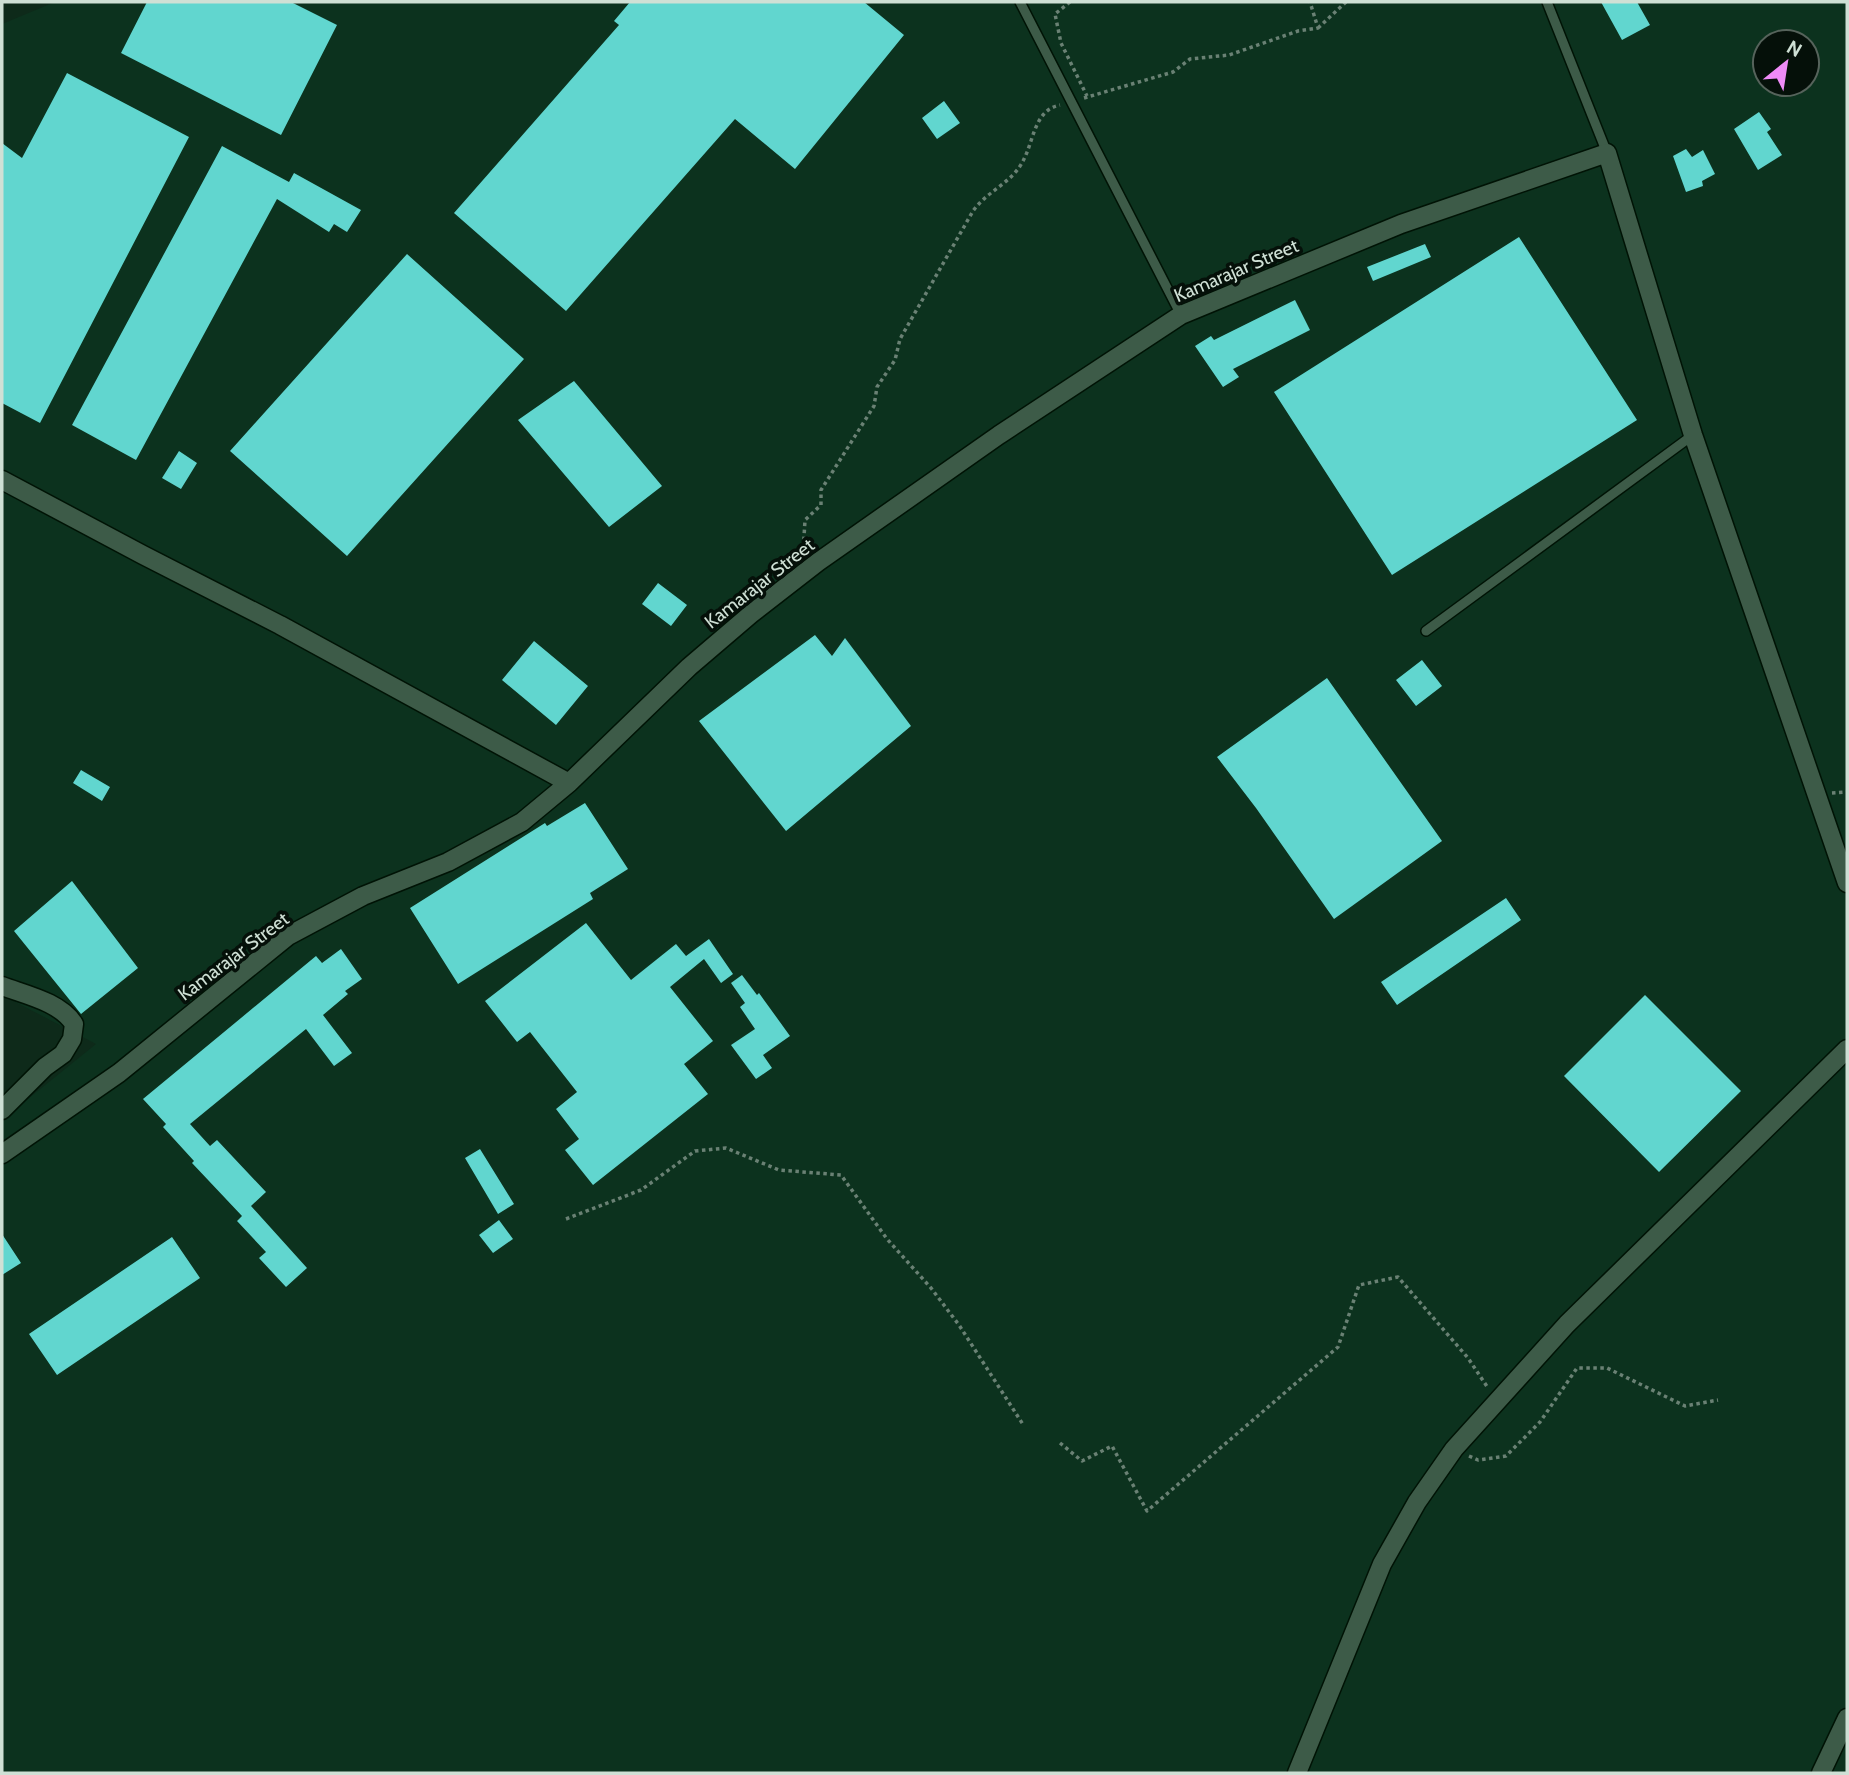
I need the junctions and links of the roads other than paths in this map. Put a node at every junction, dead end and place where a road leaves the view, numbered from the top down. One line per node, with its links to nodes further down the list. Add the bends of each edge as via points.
1 (1020, 2): 4 (lane)
2 (1547, 2): 3 (lane)
3 (1607, 153): 4 (street, Kamarajar Street, via 1401,224); 5 (street)
4 (1181, 315): 8 (street, Kamarajar Street, via 804,572 689,667)
5 (1693, 435): 7 (lane); 9 (street)
6 (2, 480): 8 (street)
7 (1426, 631)
8 (569, 783): 13 (street, Kamarajar Street, via 522,822 473,849 288,936 119,1073)
9 (1847, 883)
10 (2, 986): 12 (street, via 61,1010 74,1024 63,1054)
11 (1847, 1049): 15 (street, via 1567,1324 1454,1449 1382,1564)
12 (2, 1110)
13 (2, 1154)
14 (1847, 1718): 16 (street)
15 (1297, 1773)
16 (1821, 1773)

